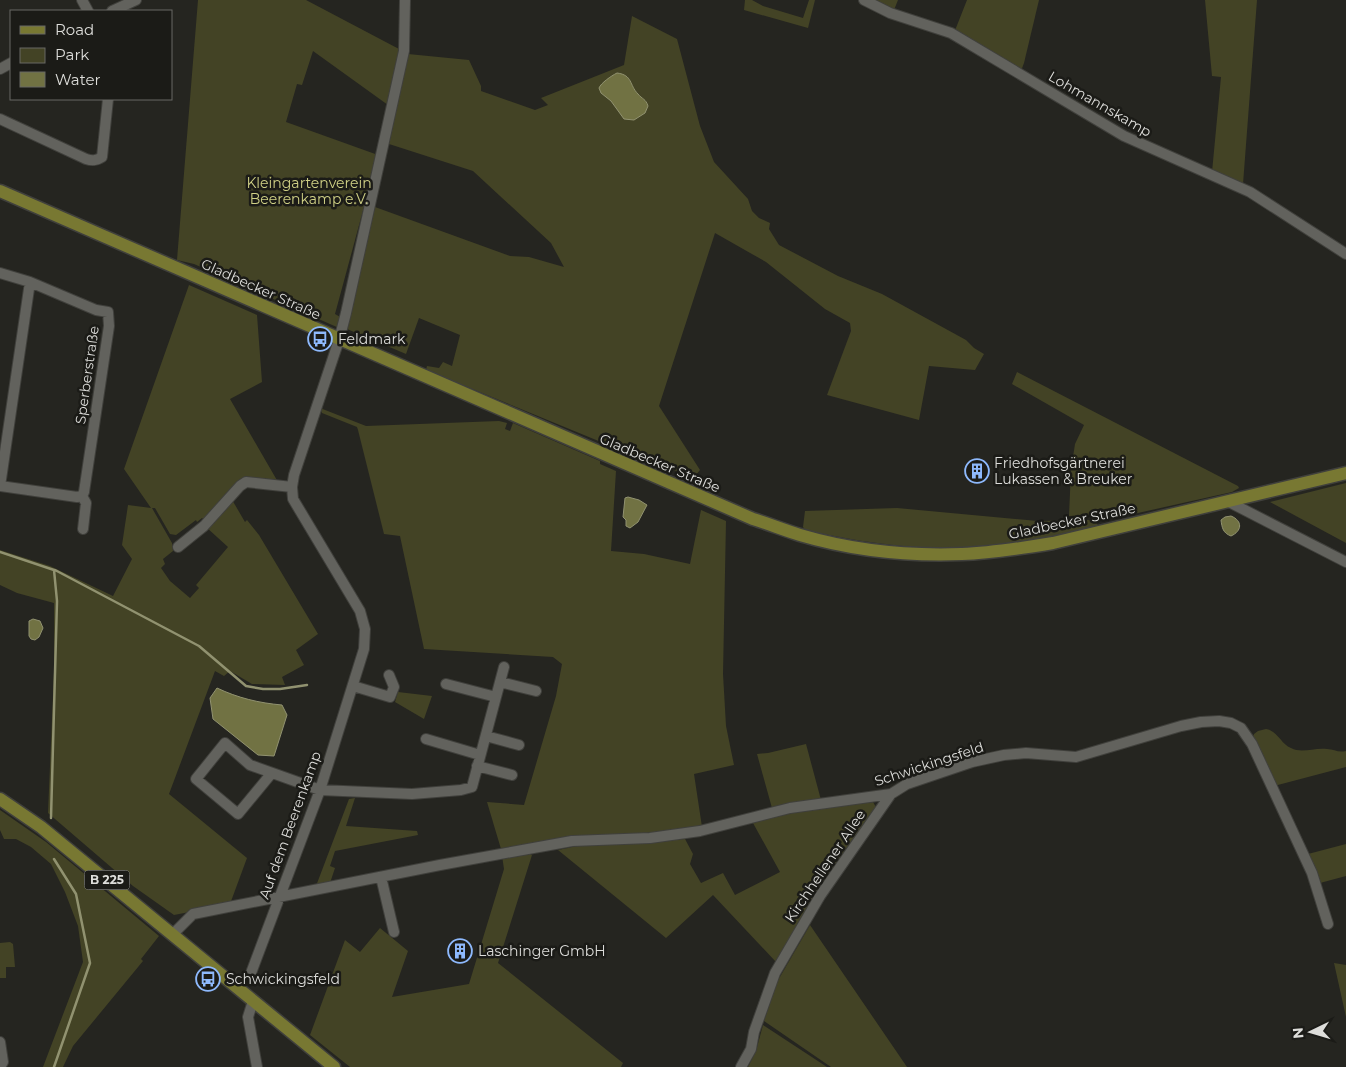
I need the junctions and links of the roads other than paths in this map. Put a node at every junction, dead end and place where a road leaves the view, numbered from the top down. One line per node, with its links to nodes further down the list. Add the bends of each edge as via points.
1 (136, 0): 4 (street)
2 (405, 0): 11 (street, via 404,51)
3 (864, 0): 8 (street, Lohmannskamp, via 890,13 951,33 1124,136 1250,192)
4 (114, 10)
5 (108, 100): 6 (street, via 102,156 98,160 86,159)
6 (0, 119)
7 (0, 191): 11 (main road, Gladbecker Straße)
8 (1346, 254)
9 (0, 273): 10 (street, Sperberstraße)
10 (30, 282): 13 (street); 15 (street, Sperberstraße, via 108,312 109,326)
11 (339, 340): 14 (street); 16 (main road, Gladbecker Straße, via 753,519 801,535 859,548 962,554 1018,549)
12 (1346, 473): 16 (main road, Gladbecker Straße)
13 (0, 486): 15 (street)
14 (292, 487): 18 (street, via 246,482 204,526); 24 (street, Auf dem Beerenkamp, via 293,499 360,611 365,629 364,649)
15 (82, 496): 17 (street, Sperberstraße, via 86,503)
16 (1229, 502): 19 (street)
17 (83, 529)
18 (178, 547)
19 (1346, 562)
20 (504, 667): 22 (street)
21 (389, 675): 24 (street, via 394,687 390,697)
22 (500, 682): 25 (street); 26 (street)
23 (446, 684): 26 (street)
24 (353, 686): 34 (street, Auf dem Beerenkamp)
25 (536, 690)
26 (496, 697): 27 (street)
27 (486, 736): 29 (street); 30 (street)
28 (426, 739): 30 (street)
29 (519, 745)
30 (480, 755): 31 (street)
31 (477, 766): 33 (street); 34 (street, via 472,787 461,790 391,794)
32 (271, 774): 32 (street, via 250,765 225,743 196,779 238,814); 34 (street)
33 (512, 775)
34 (320, 790): 38 (street, Auf dem Beerenkamp)
35 (891, 794): 37 (street, Schwickingsfeld, via 790,808 700,832 572,841); 39 (street, Schwickingsfeld, via 907,784 1004,755 1026,753 1076,757 1181,726 1231,723 1242,728 1252,744 1312,873); 48 (street, Kirchhellener Allee, via 820,896 775,972 751,1049)
36 (0, 799): 41 (main road, B 225, via 41,827)
37 (381, 877): 38 (street, Schwickingsfeld); 40 (street)
38 (278, 898): 41 (street, Schwickingsfeld, via 192,914); 42 (street, Auf dem Beerenkamp)
39 (1328, 924)
40 (394, 932)
41 (172, 934): 43 (main road, B 225)
42 (251, 973)
43 (253, 1001): 46 (street, via 248,1017); 47 (main road, B 225)
44 (0, 1042): 45 (street, via 3,1062)
45 (0, 1067)
46 (257, 1067)
47 (334, 1067)
48 (741, 1067)

